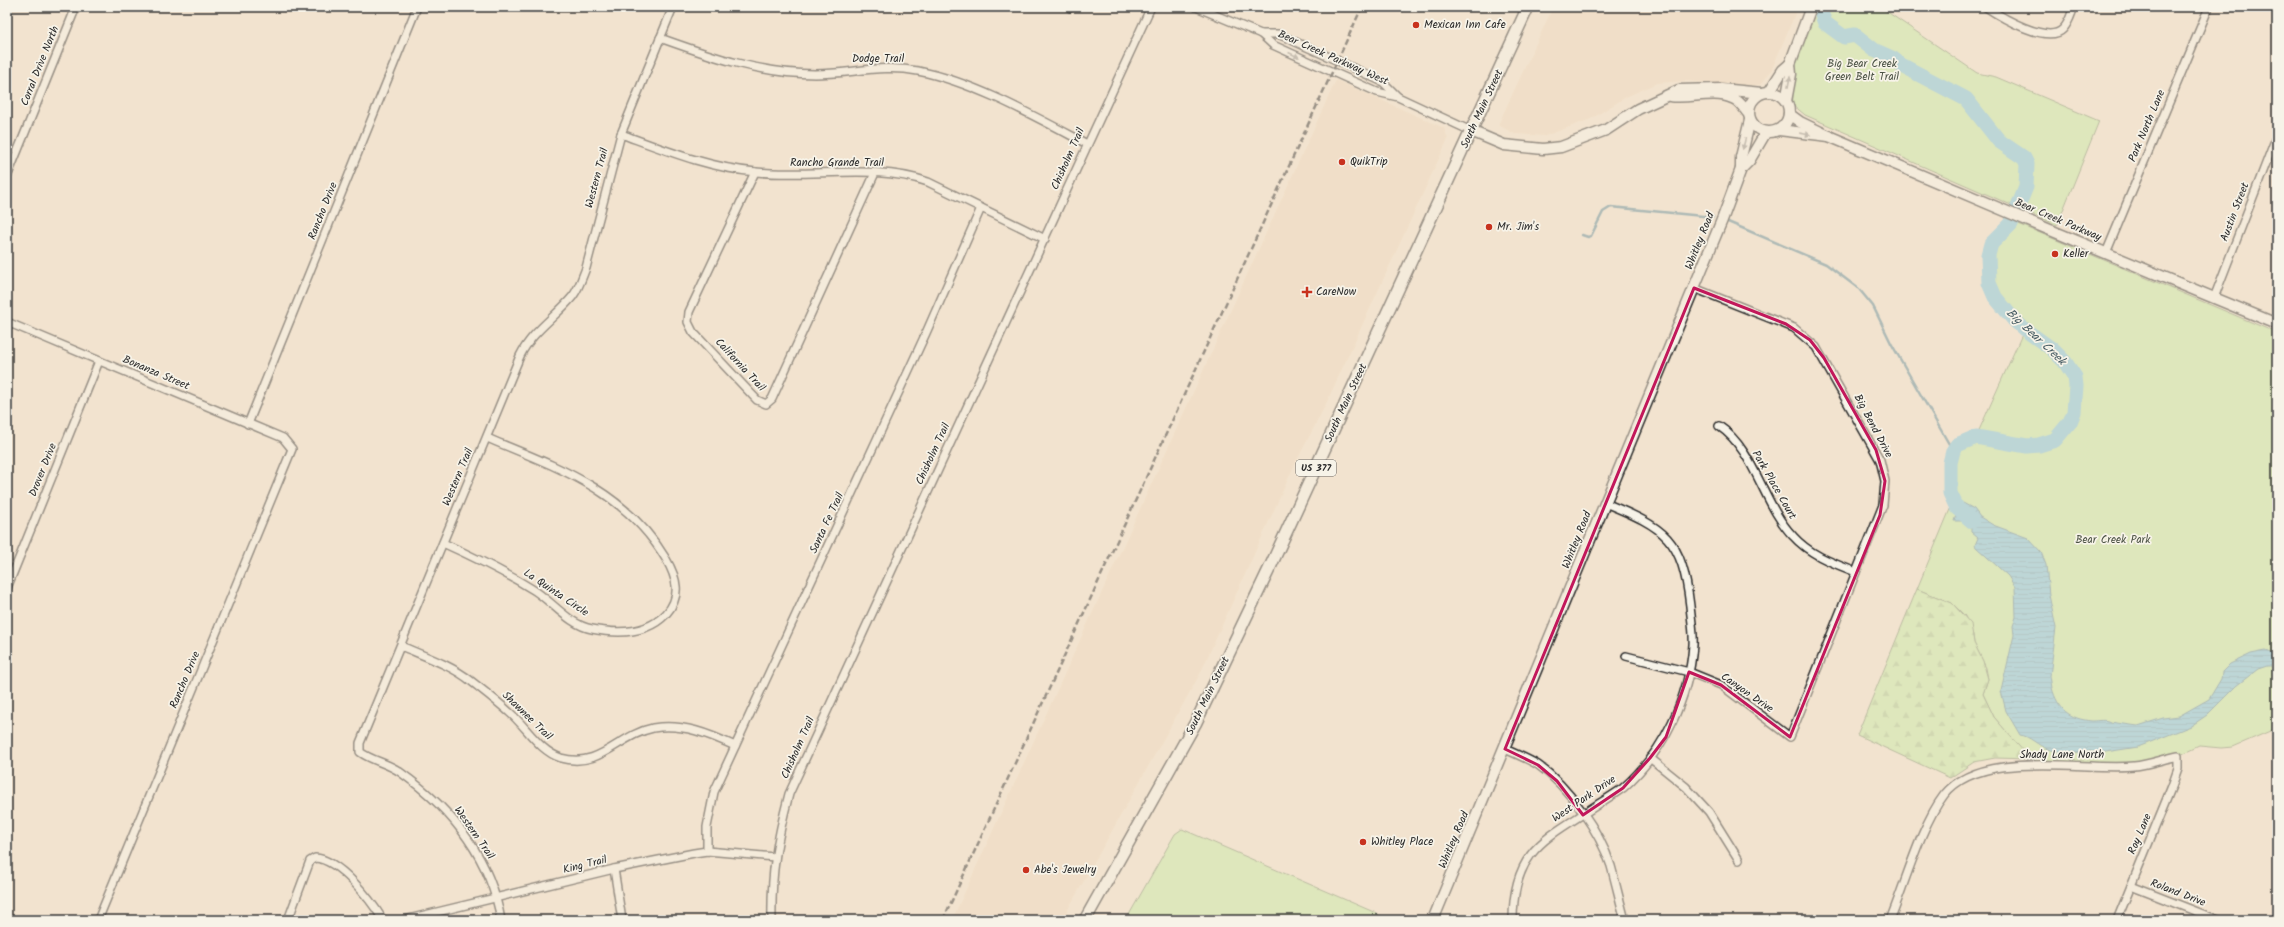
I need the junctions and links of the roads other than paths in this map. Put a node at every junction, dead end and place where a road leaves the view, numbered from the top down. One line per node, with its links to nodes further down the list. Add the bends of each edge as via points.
1 (76, 7): 30 (street, Corral Drive North)
2 (417, 7): 39 (street, Rancho Drive)
3 (672, 7): 12 (street, Western Trail)
4 (1151, 7): 26 (street, Chisholm Trail)
5 (1196, 7): 11 (street, Bear Creek Parkway West)
6 (1528, 7): 21 (main road, South Main Street / US 377)
7 (1811, 7): 13 (street)
8 (1986, 7): 9 (street, via 2005,18 2048,35 2056,34 2068,23)
9 (2074, 7)
10 (2209, 7): 33 (street, Park North Lane)
11 (1261, 34): 16 (street, Bear Creek Parkway West, one-way to 16, via 1273,45 1378,92); 16 (street, Bear Creek Parkway West, via 1278,34 1338,61 1383,82)
12 (660, 38): 23 (street, Western Trail); 26 (street, Dodge Trail, via 714,58 781,72 816,74 890,68 931,74 1004,103)
13 (1790, 64): 14 (street); 17 (street, one-way to 13, via 1791,74)
14 (1766, 92): 15 (street, via 1694,89 1679,90); 17 (street, via 1781,96); 19 (street, via 1752,100)
15 (1670, 96): 19 (street, via 1681,98 1712,95 1733,98); 21 (street, via 1638,110 1606,130 1561,147 1543,149 1504,145)
16 (1398, 97): 21 (street, Bear Creek Parkway West)
17 (1786, 101): 18 (street)
18 (1789, 114): 20 (street); 25 (street, Bear Creek Parkway)
19 (1749, 117): 22 (street, via 1759,130); 27 (street, Whitley Road, one-way to 27)
20 (1779, 130): 22 (street); 25 (street, Bear Creek Parkway, one-way to 25)
21 (1471, 131): 69 (main road, South Main Street / US 377, via 1196,722)
22 (1766, 132): 27 (street, Whitley Road, via 1749,161)
23 (621, 134): 28 (street, Rancho Grande Trail, via 683,157); 41 (street, Western Trail, via 580,283 573,296 534,334 523,349)
24 (2277, 135): 35 (street, Austin Street)
25 (1831, 137): 33 (street, Bear Creek Parkway)
26 (1087, 144): 32 (street, Chisholm Trail)
27 (1741, 169): 34 (street, Whitley Road)
28 (755, 172): 29 (street, Rancho Grande Trail); 29 (street, California Trail, via 689,312 688,322 694,332 757,400 766,404 772,399)
29 (875, 173): 31 (street, Rancho Grande Trail, via 913,176)
30 (7, 177)
31 (981, 208): 32 (street, Rancho Grande Trail); 51 (street, Santa Fe Trail)
32 (1045, 239): 57 (street, Chisholm Trail, via 789,794)
33 (2106, 253): 35 (street, Bear Creek Parkway)
34 (1694, 288): 43 (street, Whitley Road); 45 (street, Big Bend Drive, via 1794,328 1810,340 1824,358 1876,450 1884,475 1885,493 1882,510)
35 (2214, 298): 37 (street, Bear Creek Parkway)
36 (7, 322): 38 (street, Bonanza Street)
37 (2277, 324)
38 (99, 361): 39 (street, Bonanza Street); 46 (street, Drover Drive)
39 (248, 424): 42 (street, Bonanza Street, via 283,438)
40 (1719, 426): 45 (street, Park Place Court, via 1736,440 1783,524 1793,537 1818,556)
41 (487, 438): 44 (street, Western Trail); 44 (street, La Quinta Circle, via 550,464 589,483 614,499 639,522 660,548 676,578 677,589 674,599 661,619 647,627 630,632 590,629 495,567)
42 (292, 449): 62 (street, Rancho Drive)
43 (1605, 503): 49 (street, West Park Drive, via 1654,525 1664,534 1681,560 1687,581 1692,624 1693,644); 52 (street, Whitley Road)
44 (443, 543): 47 (street, Western Trail)
45 (1856, 572): 50 (street, Big Bend Drive)
46 (7, 588)
47 (400, 646): 51 (street, Shawnee Trail, via 469,680 510,712 546,750 560,757 573,760 595,758 622,741 664,727 704,732); 61 (street, Western Trail, via 360,743 360,752 400,772 442,808 468,839 487,869)
48 (1626, 656): 49 (street, Canyon Drive)
49 (1689, 672): 50 (street, Canyon Drive, via 1721,685); 54 (street, West Park Drive, via 1666,737)
50 (1790, 737)
51 (735, 746): 56 (street, Santa Fe Trail, via 714,792 707,827)
52 (1505, 750): 55 (street, via 1538,765 1557,780); 70 (street, Whitley Road)
53 (2178, 756): 60 (street, Roy Lane, via 2178,769 2172,786); 73 (street, Shady Lane North, via 2134,766 2010,766 1983,772 1958,782 1945,793 1928,825)
54 (1650, 758): 55 (street, West Park Drive, via 1623,788); 58 (street, via 1686,787 1710,812)
55 (1583, 815): 71 (street, West Park Drive, via 1553,833 1528,857 1515,888); 72 (street, via 1596,834 1610,865)
56 (707, 851): 57 (street, King Trail); 59 (street, King Trail)
57 (775, 857): 68 (street, Chisholm Trail, via 771,881)
58 (1739, 860)
59 (614, 869): 61 (street, King Trail); 67 (street)
60 (2131, 886): 74 (street, Roy Lane); 75 (street, Roland Drive)
61 (497, 899): 65 (street, King Trail); 66 (street, Western Trail)
62 (98, 920)
63 (288, 920): 64 (street, via 310,861 314,858 326,861 359,886)
64 (383, 920)
65 (404, 920)
66 (501, 920)
67 (622, 920)
68 (772, 920)
69 (1085, 920)
70 (1433, 920)
71 (1513, 920)
72 (1625, 920)
73 (1890, 920)
74 (2116, 920)
75 (2218, 920)

